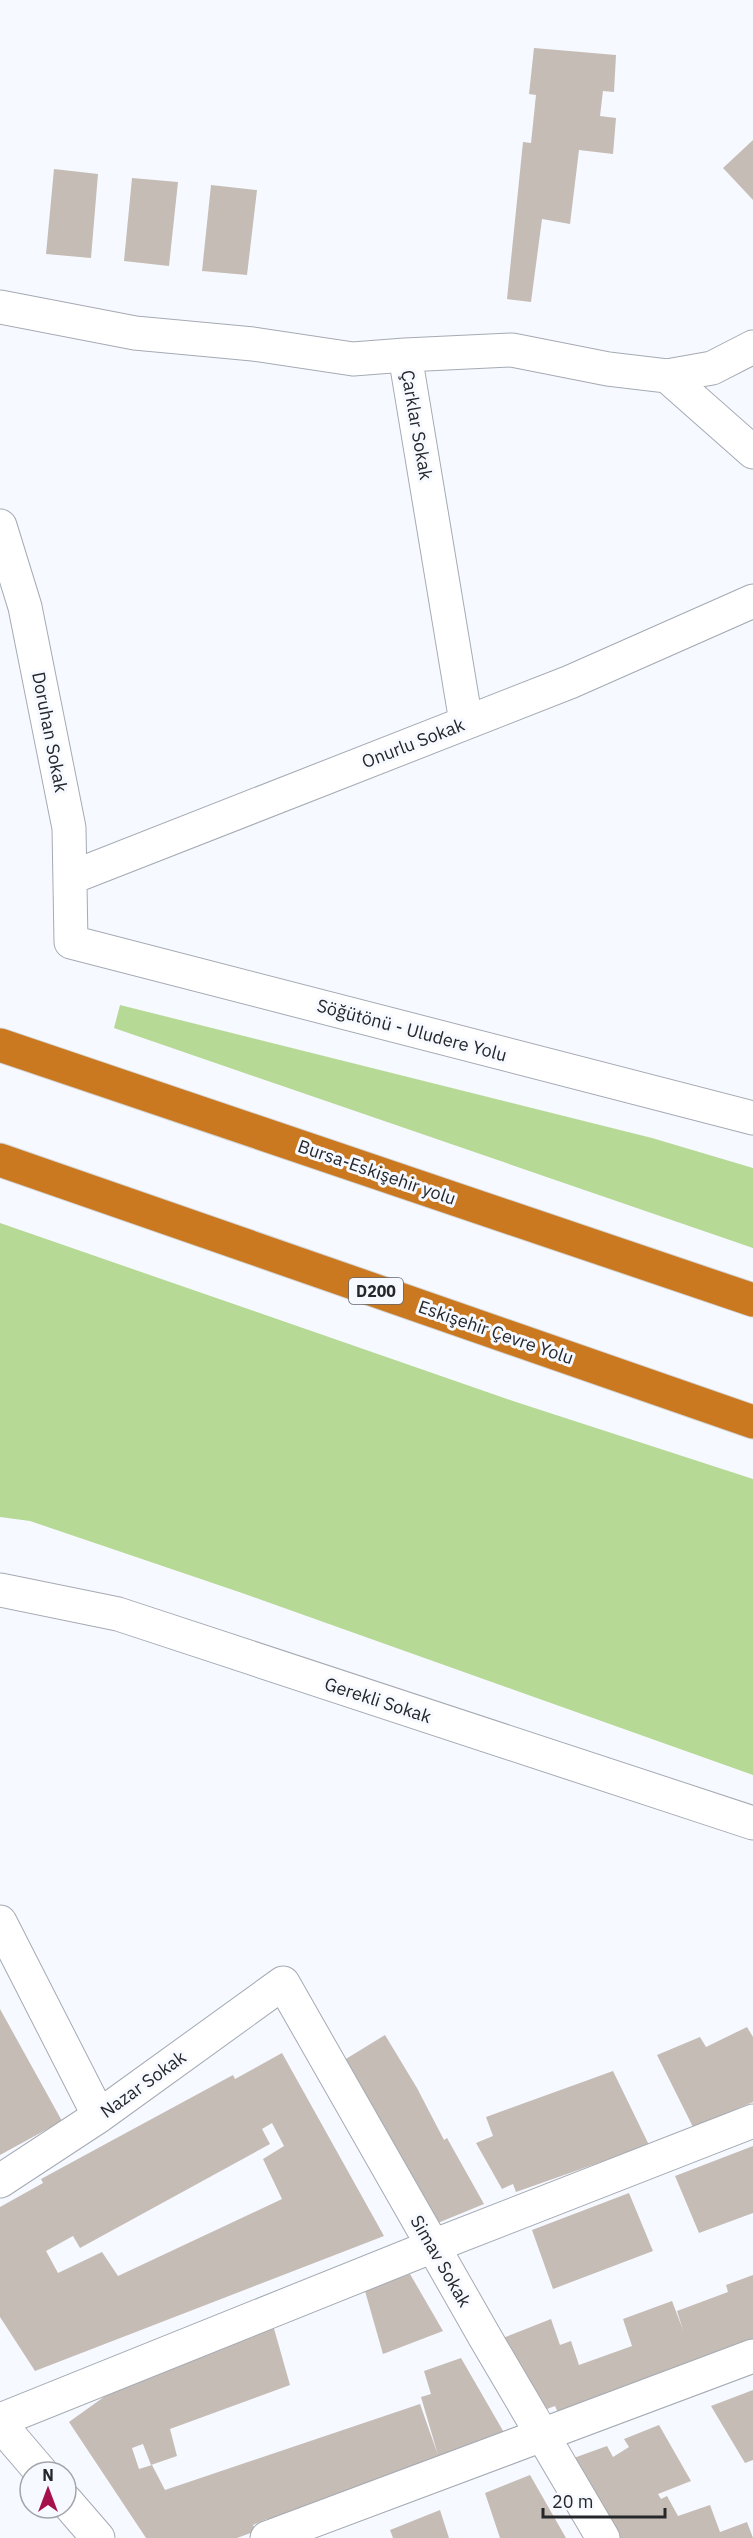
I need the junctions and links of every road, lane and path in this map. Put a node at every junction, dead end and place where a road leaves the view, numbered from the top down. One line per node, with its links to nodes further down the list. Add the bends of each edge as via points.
1 (0, 307): 3 (street, Çarklar Sokak, via 135,333 253,344 353,359)
2 (753, 347): 4 (street, via 712,368)
3 (405, 355): 4 (street, via 512,350); 8 (street, Çarklar Sokak)
4 (667, 376): 5 (street)
5 (753, 452)
6 (0, 526): 9 (street, Doruhan Sokak, via 25,607 67,816)
7 (753, 601): 8 (street, Onurlu Sokak, via 570,682)
8 (466, 722): 9 (street, Onurlu Sokak)
9 (70, 878): 10 (street, Doruhan Sokak)
10 (71, 942): 12 (street, Söğütönü - Uludere Yolu)
11 (0, 1045): 14 (highway, Bursa-Eskişehir yolu)
12 (753, 1118)
13 (0, 1160): 15 (highway, Eskişehir Çevre Yolu / D200)
14 (753, 1300)
15 (753, 1422)
16 (0, 1590): 17 (street, Gerekli Sokak, via 118,1614)
17 (753, 1823)
18 (0, 1922): 20 (street)
19 (283, 1983): 20 (street, Nazar Sokak); 23 (street, Simav Sokak)
20 (99, 2116): 22 (street, Nazar Sokak)
21 (753, 2121): 23 (street)
22 (0, 2181)
23 (433, 2246): 25 (street); 26 (street, Simav Sokak)
24 (753, 2356): 26 (street)
25 (0, 2422): 27 (street)
26 (543, 2436): 30 (street); 31 (street, Simav Sokak)
27 (31, 2460)
28 (78, 2515): 29 (street)
29 (98, 2538)
30 (267, 2538)
31 (603, 2538)

